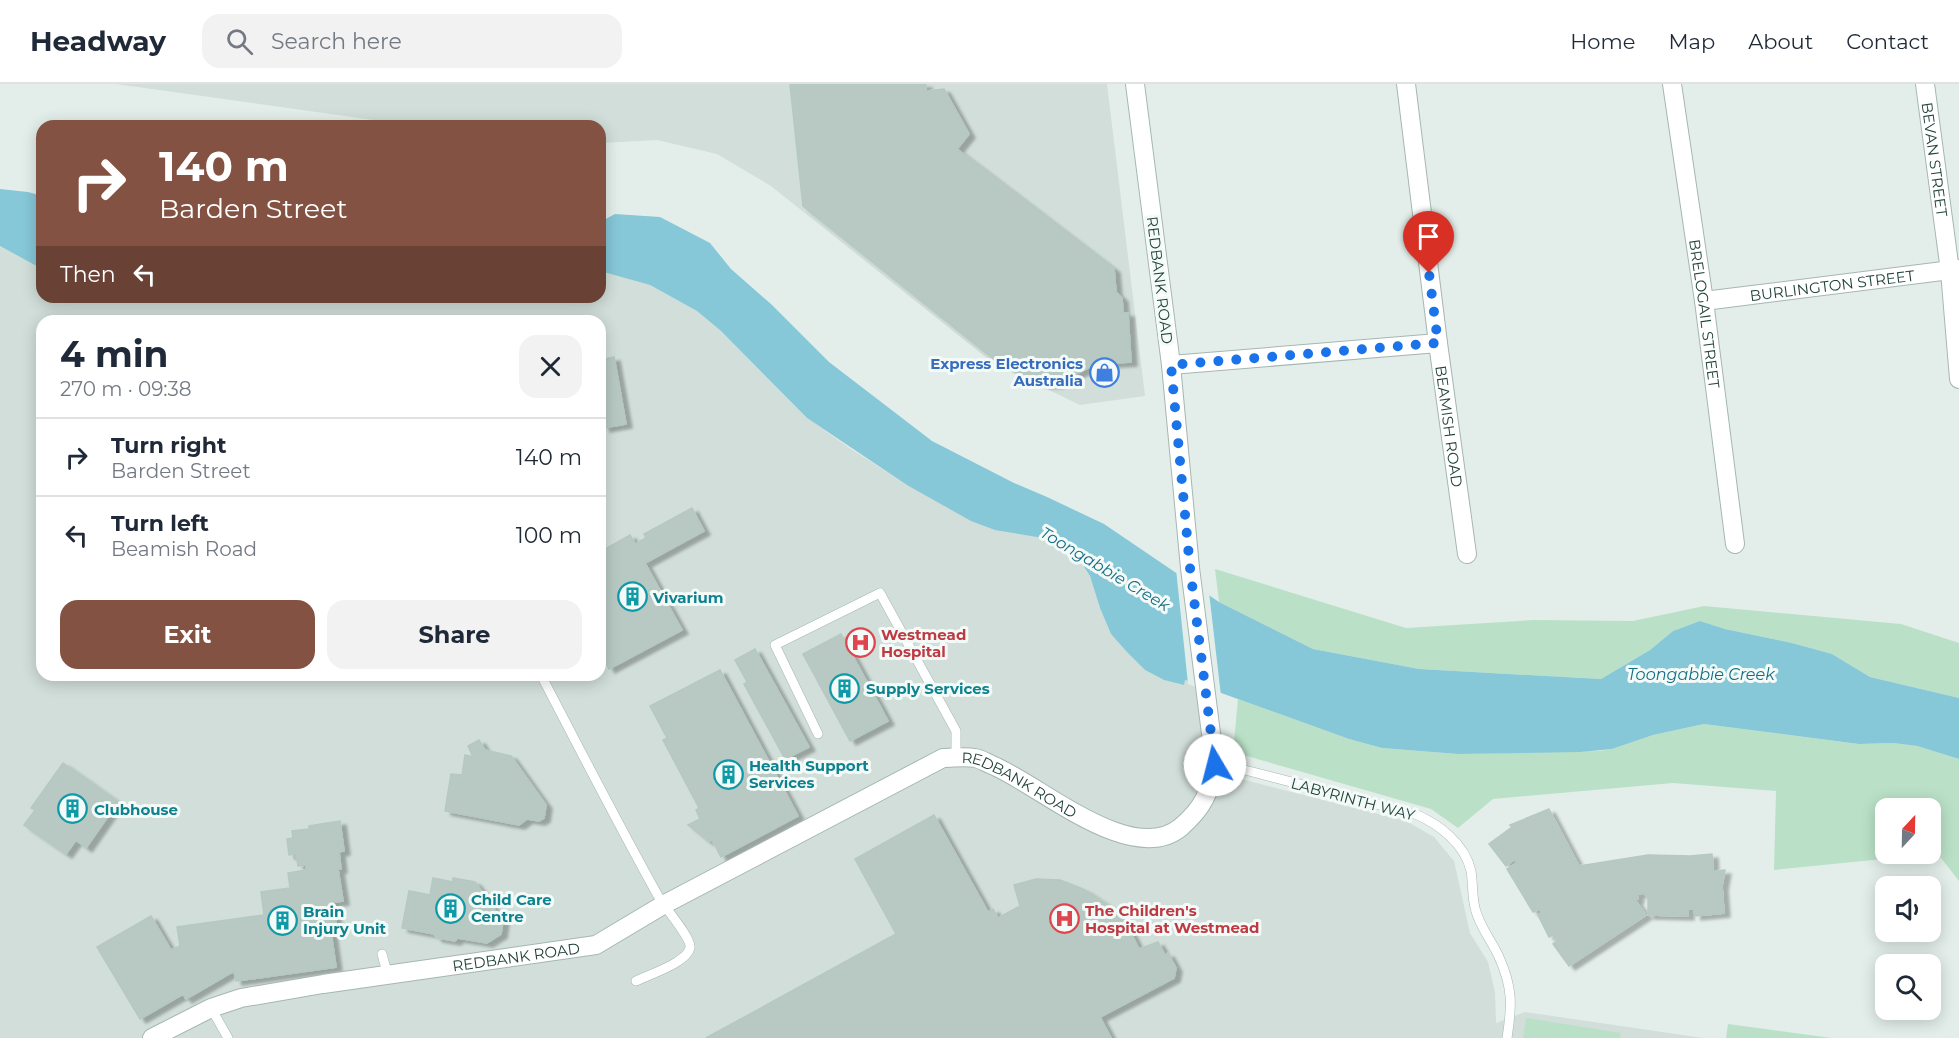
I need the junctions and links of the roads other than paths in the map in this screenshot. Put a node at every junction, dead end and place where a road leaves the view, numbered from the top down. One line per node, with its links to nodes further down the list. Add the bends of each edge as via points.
1 (1135, 84): 8 (street, REDBANK ROAD)
2 (1406, 84): 7 (street, BEAMISH ROAD)
3 (1672, 84): 6 (street, BRELOGAIL STREET)
4 (1925, 84): 5 (street, BEVAN STREET)
5 (1954, 270): 6 (street, BURLINGTON STREET); 9 (street, BEVAN STREET)
6 (1704, 302): 10 (street, BRELOGAIL STREET)
7 (1438, 343): 8 (street); 11 (street, BEAMISH ROAD)
8 (1171, 365): 15 (street, REDBANK ROAD, via 1190,568)
9 (1959, 379)
10 (1736, 544)
11 (1467, 554)
12 (544, 681): 16 (lane)
13 (818, 734): 14 (lane, via 775,645 880,593 956,731)
14 (956, 758): 15 (street, REDBANK ROAD, via 975,758 1006,771 1117,834 1150,840 1174,832 1191,819 1209,794); 16 (street, REDBANK ROAD, via 943,758)
15 (1215, 765): 23 (lane, LABYRINTH WAY, via 1415,814 1444,830 1471,869 1475,908 1506,976 1513,1004)
16 (663, 905): 18 (street, REDBANK ROAD, via 596,945); 19 (lane, via 690,941 690,949 678,962)
17 (382, 954): 18 (lane)
18 (388, 976): 20 (street, REDBANK ROAD, via 241,998)
19 (636, 981)
20 (211, 1008): 21 (street, REDBANK ROAD); 22 (lane)
21 (152, 1038)
22 (228, 1038)
23 (1507, 1038)

